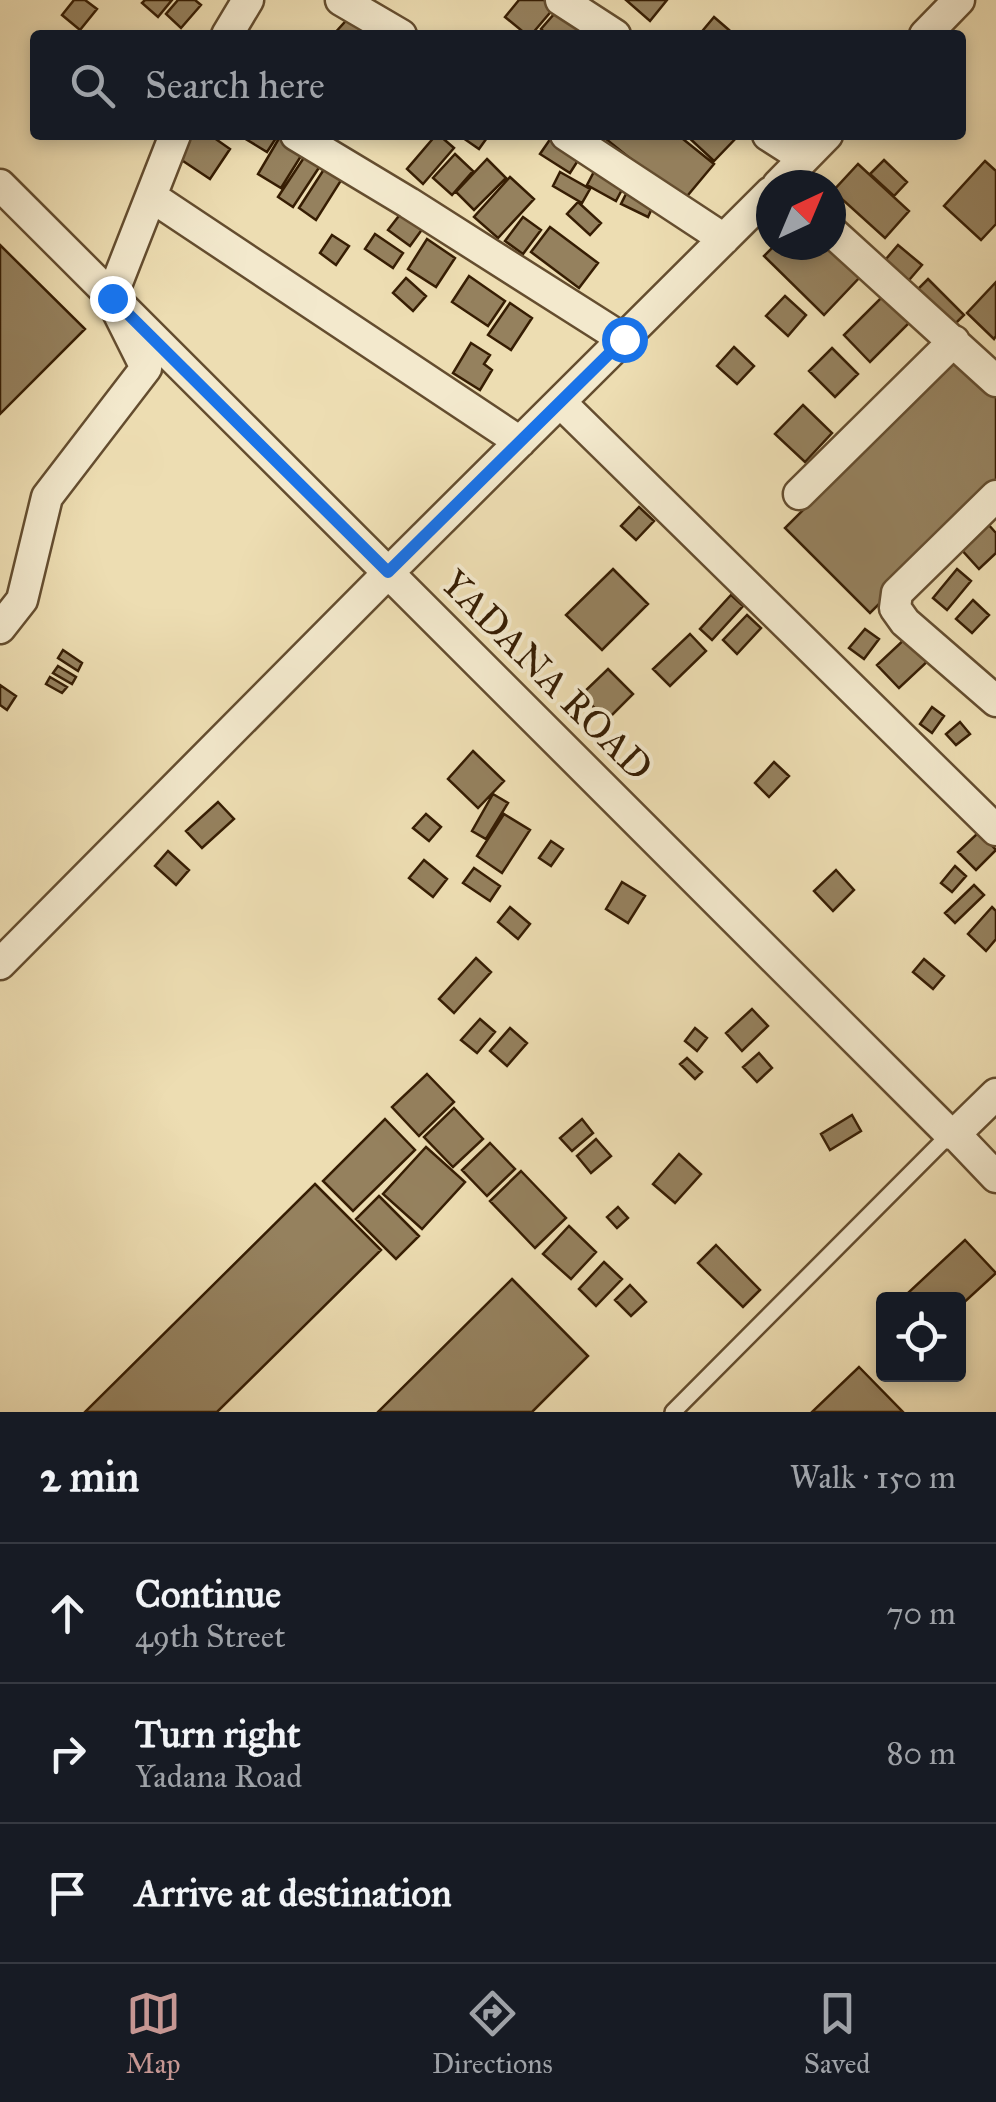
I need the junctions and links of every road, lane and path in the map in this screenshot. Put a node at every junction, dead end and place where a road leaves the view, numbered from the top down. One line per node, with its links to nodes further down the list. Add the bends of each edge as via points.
1 (248, 0): 5 (street)
2 (342, 0): 6 (street)
3 (561, 0): 7 (street)
4 (959, 0): 8 (street)
5 (230, 30)
6 (393, 30)
7 (607, 30)
8 (930, 30)
9 (173, 140): 17 (street)
10 (304, 140): 22 (street)
11 (574, 140): 19 (street)
12 (776, 140): 14 (street)
13 (822, 140): 14 (street)
14 (804, 158): 15 (street)
15 (793, 170)
16 (0, 185): 21 (street, YADANA ROAD)
17 (152, 197): 21 (street); 26 (street)
18 (756, 207): 19 (street)
19 (724, 239): 22 (street)
20 (846, 245): 23 (street)
21 (112, 298): 29 (street, YADANA ROAD); 30 (street, via 146,368 47,497 22,600)
22 (624, 339): 25 (street)
23 (954, 341): 24 (street); 27 (street)
24 (996, 380)
25 (560, 402): 26 (street); 32 (street)
26 (520, 442): 29 (street)
27 (799, 494)
28 (996, 496): 31 (street, via 897,593 895,608)
29 (388, 572): 33 (street); 35 (street, YADANA ROAD)
30 (0, 628)
31 (996, 701)
32 (996, 830)
33 (0, 964)
34 (996, 1094): 35 (street)
35 (952, 1134): 36 (street, YADANA ROAD); 37 (lane)
36 (996, 1176)
37 (674, 1412)

